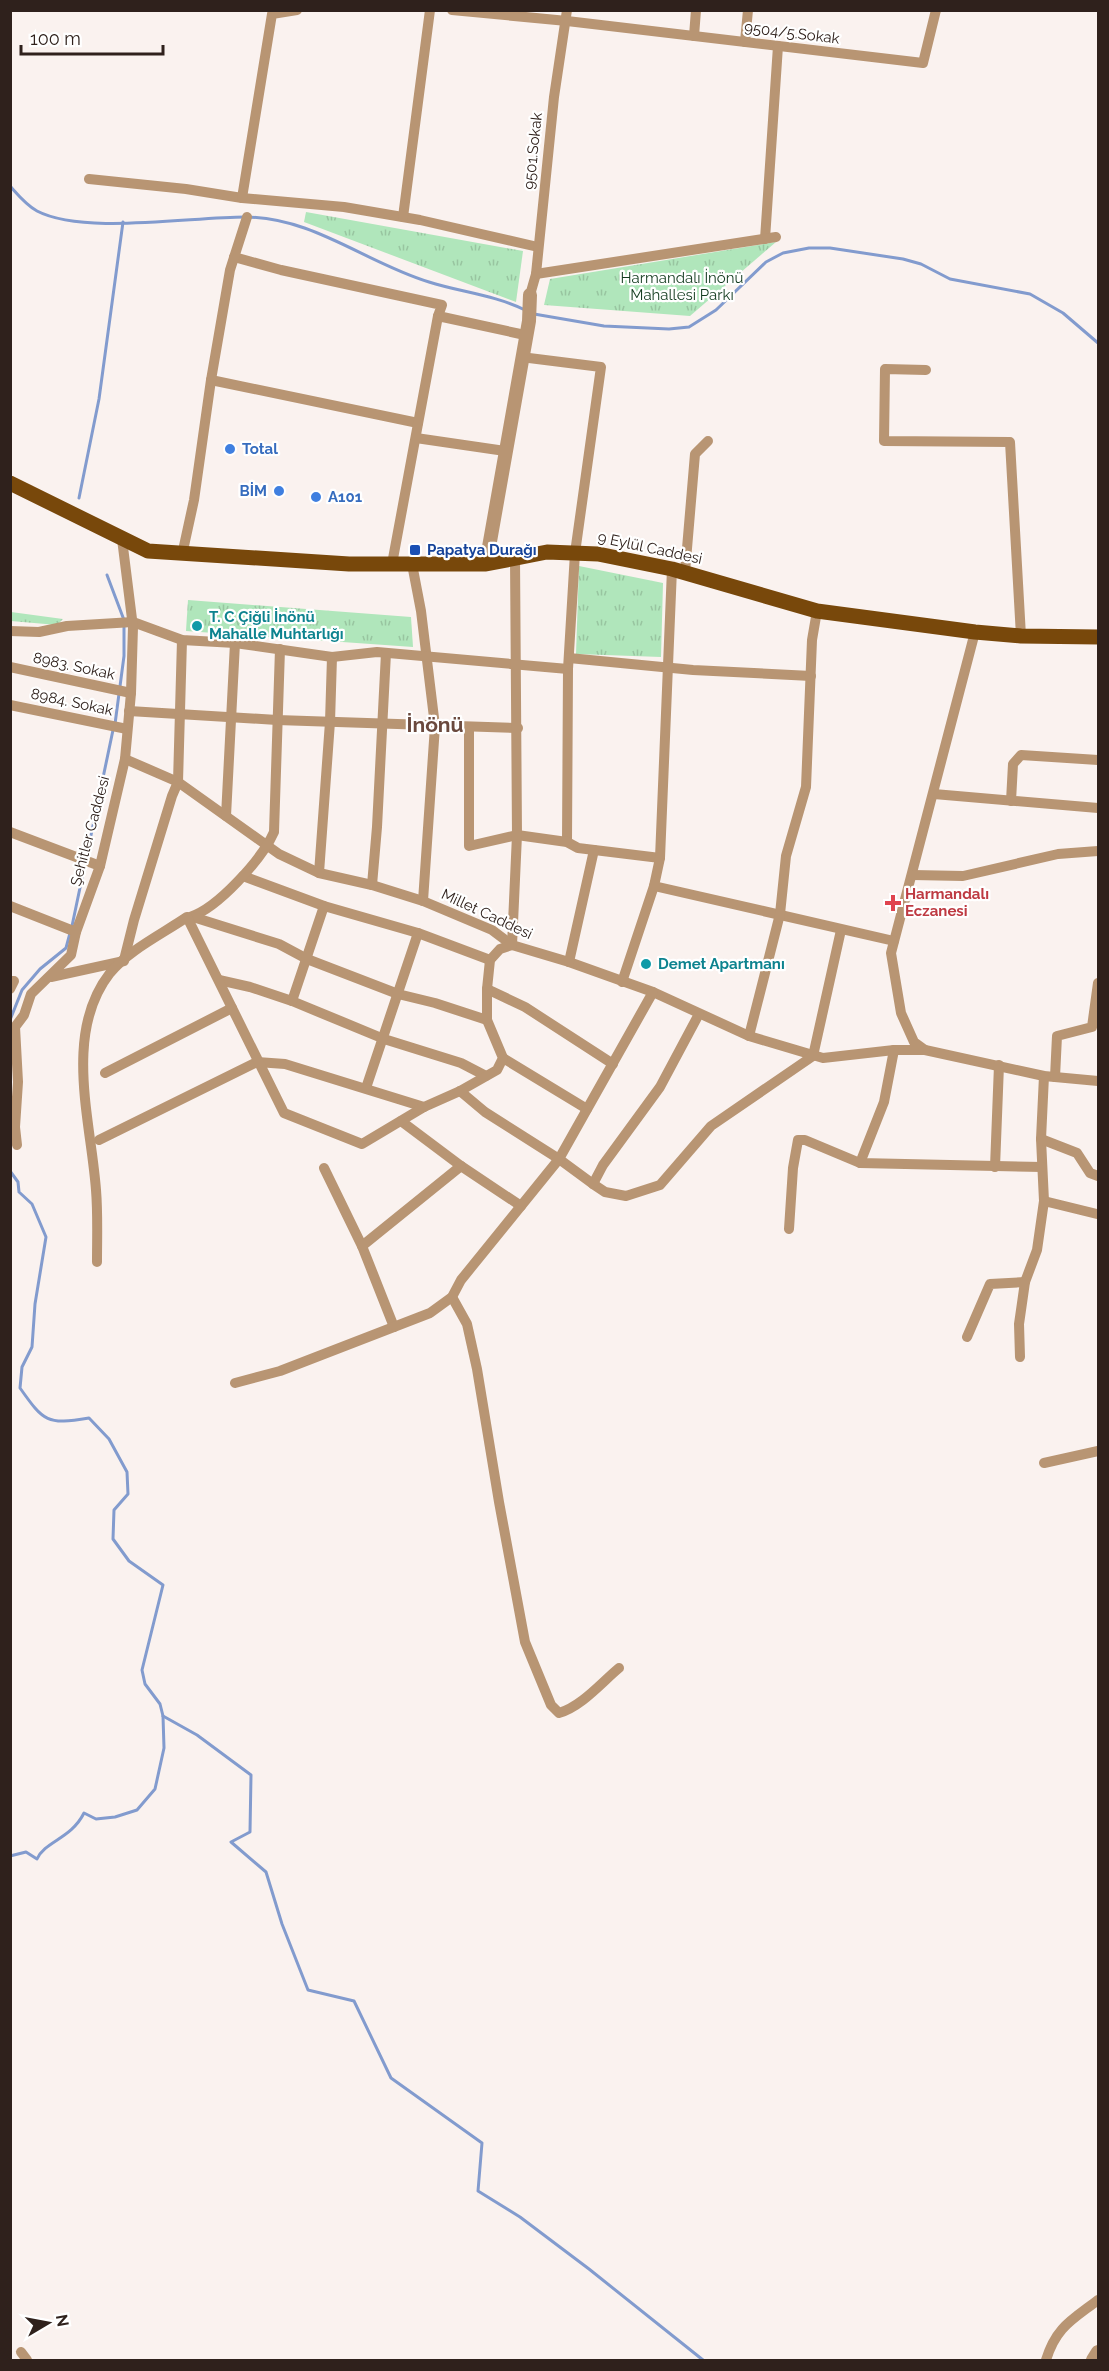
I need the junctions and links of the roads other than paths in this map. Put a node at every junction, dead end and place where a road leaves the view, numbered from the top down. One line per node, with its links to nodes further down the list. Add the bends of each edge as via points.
1 (297, 10): 12 (street, via 272,14)
2 (430, 10): 14 (street)
3 (452, 10): 7 (street, 9504/5.Sokak)
4 (696, 10): 8 (street)
5 (747, 10): 9 (street)
6 (936, 10): 10 (street, 9504/5.Sokak, via 923,63)
7 (567, 16): 8 (street, 9504/5.Sokak); 15 (street, 9501.Sokak)
8 (694, 36): 9 (street, 9504/5.Sokak)
9 (745, 42): 10 (street, 9504/5.Sokak)
10 (778, 46): 17 (street, via 770,238)
11 (89, 179): 12 (street)
12 (242, 198): 14 (street)
13 (247, 217): 16 (street)
14 (404, 217): 15 (street)
15 (538, 247): 17 (street, 9501.Sokak)
16 (234, 257): 19 (street, via 442,305); 23 (street)
17 (536, 274): 18 (street, 9501.Sokak)
18 (530, 296): 20 (street)
19 (438, 316): 20 (street); 24 (street)
20 (525, 335): 21 (street)
21 (521, 357): 27 (street); 30 (street, via 602,367)
22 (926, 370): 41 (street, via 885,369 884,441 1010,442)
23 (211, 380): 24 (street); 31 (street)
24 (418, 423): 25 (street)
25 (416, 438): 27 (street); 33 (street)
26 (708, 441): 36 (street, via 696,454)
27 (506, 451): 35 (street)
28 (10, 483): 29 (main road, 9 Eylül Caddesi)
29 (122, 539): 31 (main road, 9 Eylül Caddesi, via 148,551); 38 (street, Şehitler Caddesi)
30 (575, 553): 32 (main road, 9 Eylül Caddesi, via 547,552); 36 (main road, 9 Eylül Caddesi); 49 (street)
31 (182, 555): 33 (main road, 9 Eylül Caddesi)
32 (515, 558): 35 (main road, 9 Eylül Caddesi); 50 (street)
33 (393, 564): 34 (main road, 9 Eylül Caddesi)
34 (412, 564): 35 (main road, 9 Eylül Caddesi); 48 (street)
35 (486, 564)
36 (678, 571): 37 (main road, 9 Eylül Caddesi); 51 (street)
37 (817, 611): 40 (main road, 9 Eylül Caddesi); 53 (street)
38 (133, 622): 39 (street); 43 (street); 54 (street, Şehitler Caddesi)
39 (10, 632)
40 (975, 632): 41 (main road, 9 Eylül Caddesi); 69 (street)
41 (1020, 636): 42 (main road, 9 Eylül Caddesi)
42 (1098, 637)
43 (182, 640): 44 (street); 57 (street)
44 (236, 643): 45 (street); 58 (street)
45 (280, 649): 47 (street); 59 (street)
46 (386, 653): 47 (street); 48 (street); 61 (street)
47 (332, 657): 60 (street)
48 (427, 657): 50 (street); 62 (street)
49 (568, 663): 50 (street); 51 (street); 75 (street)
50 (515, 664): 65 (street)
51 (668, 666): 53 (street); 79 (street)
52 (10, 667): 54 (street, 8983. Sokak)
53 (811, 676): 89 (street, via 806,787 786,856)
54 (128, 692): 56 (street, Şehitler Caddesi)
55 (10, 705): 63 (street, 8984. Sokak)
56 (129, 711): 57 (street); 63 (street, Şehitler Caddesi)
57 (180, 712): 58 (street); 68 (street)
58 (231, 717): 59 (street); 72 (street)
59 (277, 720): 60 (street); 76 (street, via 274,832)
60 (330, 722): 61 (street); 81 (street)
61 (382, 723): 62 (street); 84 (street)
62 (435, 726): 64 (street); 86 (street)
63 (124, 728): 66 (street, Şehitler Caddesi)
64 (469, 728): 65 (street); 74 (street, via 469,846)
65 (518, 728): 74 (street)
66 (125, 759): 68 (street, Millet Caddesi); 80 (street, Şehitler Caddesi)
67 (1098, 760): 70 (street, via 1021,755 1013,764)
68 (178, 782): 72 (street, Millet Caddesi); 97 (street)
69 (934, 794): 70 (street); 83 (street)
70 (1011, 801): 71 (street)
71 (1098, 808)
72 (226, 816): 76 (street, Millet Caddesi)
73 (10, 832): 80 (street)
74 (517, 835): 75 (street); 95 (street)
75 (567, 842): 77 (street)
76 (268, 847): 81 (street, Millet Caddesi); 82 (street)
77 (594, 850): 79 (street); 99 (street)
78 (1098, 851): 83 (street, via 1058,854 963,876)
79 (660, 858): 85 (street)
80 (100, 866): 91 (street, Şehitler Caddesi)
81 (319, 873): 84 (street, Millet Caddesi)
82 (243, 876): 88 (street); 90 (street, via 231,890)
83 (913, 876): 94 (street)
84 (372, 885): 86 (street, Millet Caddesi)
85 (654, 886): 89 (street); 103 (street)
86 (423, 901): 95 (street, Millet Caddesi, via 492,930)
87 (10, 906): 91 (street)
88 (324, 906): 93 (street); 96 (street)
89 (780, 914): 92 (street); 113 (street)
90 (190, 917): 96 (street, via 279,944); 97 (street); 102 (street)
91 (72, 930): 100 (street, Şehitler Caddesi, via 71,955)
92 (841, 930): 94 (street); 118 (street)
93 (418, 933): 98 (street); 108 (street)
94 (894, 941): 116 (street, via 891,954 901,1013 914,1042)
95 (512, 945): 98 (street, via 500,949); 99 (street, Millet Caddesi)
96 (307, 959): 108 (street); 109 (street)
97 (124, 960): 100 (street); 149 (street, via 98,990 84,1029 86,1108 96,1190)
98 (490, 960): 106 (street)
99 (569, 962): 103 (street, Millet Caddesi)
100 (51, 977): 117 (street, Şehitler Caddesi, via 31,994 15,1027)
101 (10, 981): 105 (street, via 14,981)
102 (219, 981): 109 (street); 110 (street)
103 (622, 982): 107 (street, Millet Caddesi)
104 (1098, 983): 126 (street, via 1092,1027 1057,1036)
105 (10, 989)
106 (487, 989): 112 (street); 121 (street, via 525,1007)
107 (653, 992): 111 (street, Millet Caddesi); 121 (street)
108 (398, 994): 112 (street); 114 (street)
109 (292, 1001): 114 (street)
110 (232, 1008): 120 (street); 123 (street)
111 (699, 1014): 113 (street, Millet Caddesi); 143 (street, via 660,1087)
112 (487, 1020): 119 (street)
113 (749, 1036): 118 (street, Millet Caddesi)
114 (384, 1039): 124 (street, via 461,1063); 128 (street)
115 (894, 1050): 116 (street, Millet Caddesi); 118 (street, Millet Caddesi, via 850,1057); 137 (street, via 884,1102)
116 (924, 1050): 122 (street, Millet Caddesi)
117 (12, 1051): 135 (street, Şehitler Caddesi, via 18,1082)
118 (813, 1056): 143 (street, via 711,1126 660,1185 626,1196 605,1192)
119 (503, 1058): 124 (street, via 497,1070); 131 (street)
120 (257, 1062): 128 (street, via 285,1064); 132 (street, via 284,1113 362,1144); 134 (street)
121 (613, 1064): 131 (street)
122 (999, 1065): 125 (street, Millet Caddesi); 139 (street)
123 (105, 1073)
124 (486, 1076): 129 (street)
125 (1044, 1076): 126 (street, Millet Caddesi); 133 (street)
126 (1055, 1077): 127 (street, Millet Caddesi)
127 (1098, 1081)
128 (366, 1088): 130 (street)
129 (460, 1091): 130 (street); 136 (street, via 517,1134)
130 (424, 1107): 132 (street)
131 (587, 1109): 136 (street)
132 (401, 1121): 138 (street)
133 (1041, 1139): 140 (street); 142 (street, via 1077,1153 1090,1173)
134 (99, 1140)
135 (17, 1145)
136 (559, 1159): 143 (street); 145 (street)
137 (860, 1163): 139 (street); 147 (street, via 798,1140)
138 (461, 1166): 145 (street); 148 (street)
139 (995, 1167): 140 (street)
140 (1042, 1167): 144 (street)
141 (324, 1168): 148 (street)
142 (1098, 1176)
143 (593, 1184)
144 (1044, 1201): 146 (street); 150 (street, via 1036,1250)
145 (521, 1206): 151 (street)
146 (1097, 1214)
147 (789, 1229)
148 (362, 1246): 152 (street)
149 (97, 1262)
150 (1025, 1282): 153 (street, via 990,1284); 154 (street, via 1019,1324)
151 (452, 1296): 152 (street, via 430,1313); 158 (street, via 467,1324 477,1369 525,1642 551,1704 559,1713 565,1711)
152 (394, 1327): 155 (street, via 280,1371)
153 (967, 1337)
154 (1020, 1357)
155 (235, 1383)
156 (1098, 1451): 157 (street)
157 (1044, 1463)
158 (619, 1668)
159 (1098, 2300): 161 (street, via 1060,2329)
160 (1098, 2352): 162 (street)
161 (1046, 2361)
162 (1093, 2361)

